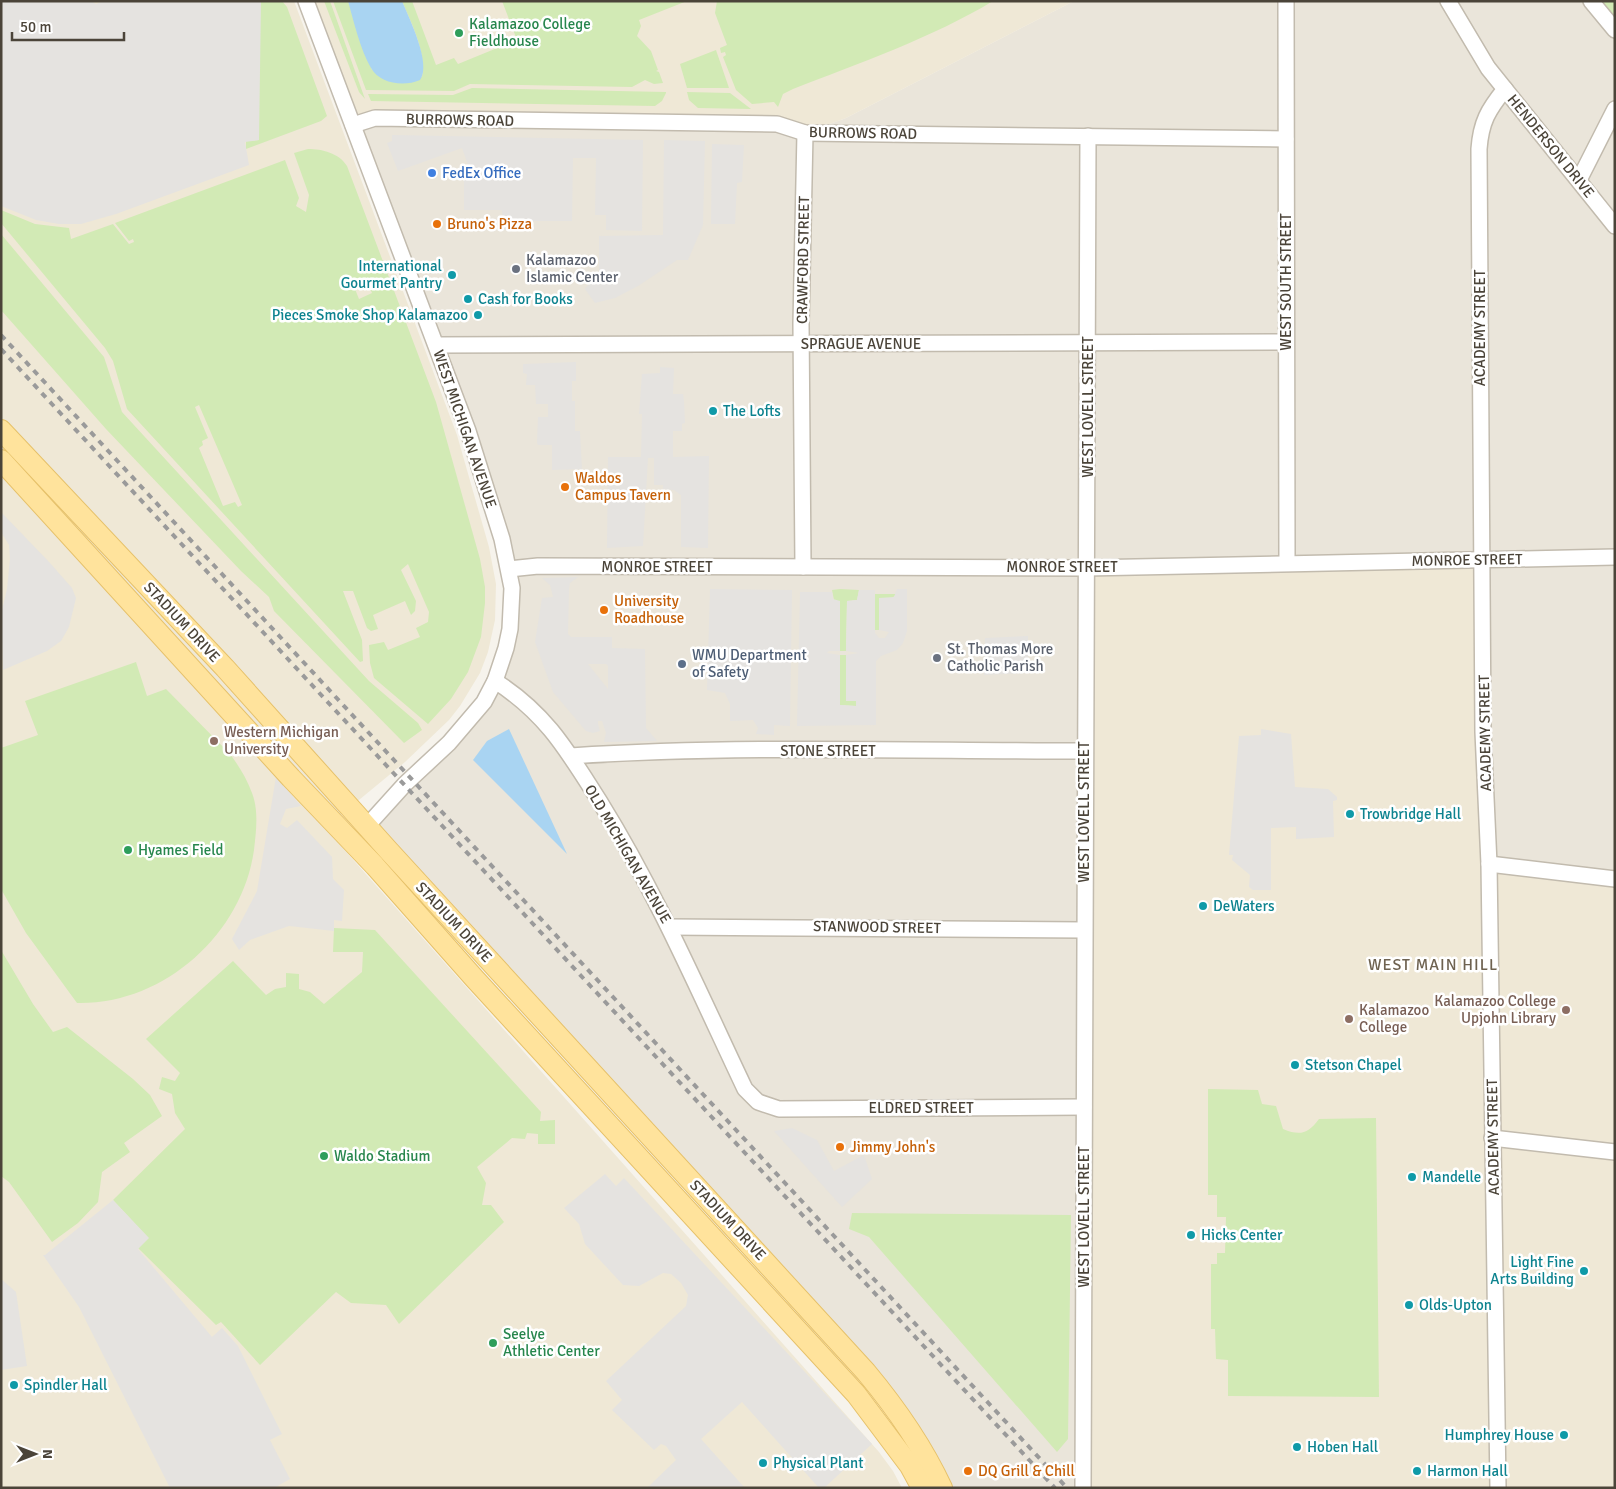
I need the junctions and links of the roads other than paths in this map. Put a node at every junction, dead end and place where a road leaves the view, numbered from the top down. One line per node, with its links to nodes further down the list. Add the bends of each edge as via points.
1 (306, 1): 8 (street, WEST MICHIGAN AVENUE)
2 (1286, 1): 11 (street, WEST SOUTH STREET)
3 (1448, 1): 6 (street)
4 (1591, 1): 5 (street)
5 (1615, 30)
6 (1504, 89): 12 (street, HENDERSON DRIVE); 21 (street, ACADEMY STREET, via 1485,117 1479,149)
7 (1615, 109): 12 (street)
8 (353, 125): 9 (street, BURROWS ROAD, via 375,118 777,124); 16 (street, WEST MICHIGAN AVENUE)
9 (805, 133): 10 (street, BURROWS ROAD); 17 (street, CRAWFORD STREET)
10 (1088, 136): 11 (street, BURROWS ROAD); 15 (street, WEST LOVELL STREET)
11 (1286, 139): 14 (street, WEST SOUTH STREET)
12 (1579, 180): 13 (street, HENDERSON DRIVE)
13 (1615, 226)
14 (1286, 342): 15 (street, SPRAGUE AVENUE); 22 (street, WEST SOUTH STREET)
15 (1088, 344): 17 (street, SPRAGUE AVENUE); 24 (street, WEST LOVELL STREET)
16 (437, 345): 17 (street, SPRAGUE AVENUE); 25 (street, WEST MICHIGAN AVENUE, via 472,444)
17 (802, 345): 23 (street, CRAWFORD STREET)
18 (1, 430): 29 (main road, STADIUM DRIVE, via 151,588)
19 (1, 460): 38 (main road, STADIUM DRIVE, via 856,1394 885,1430)
20 (1615, 557): 21 (street, MONROE STREET)
21 (1483, 560): 22 (street, MONROE STREET); 30 (street, ACADEMY STREET)
22 (1287, 563): 24 (street, MONROE STREET)
23 (803, 567): 24 (street, MONROE STREET); 25 (street, MONROE STREET, via 530,566)
24 (1086, 568): 27 (street, WEST LOVELL STREET)
25 (509, 569): 26 (street, WEST MICHIGAN AVENUE, via 510,629)
26 (495, 681): 28 (street, OLD MICHIGAN AVENUE, via 535,711); 29 (street, WEST MICHIGAN AVENUE, via 471,720)
27 (1084, 751): 28 (street, STONE STREET, via 764,751); 33 (street, WEST LOVELL STREET)
28 (571, 756): 32 (street, OLD MICHIGAN AVENUE, via 637,864)
29 (367, 826): 39 (main road, STADIUM DRIVE, via 866,1372 903,1418)
30 (1489, 864): 31 (street); 36 (street, ACADEMY STREET)
31 (1615, 879)
32 (670, 927): 33 (street, STANWOOD STREET); 34 (street, OLD MICHIGAN AVENUE, via 745,1089)
33 (1084, 930): 35 (street, WEST LOVELL STREET)
34 (758, 1102): 35 (street, ELDRED STREET, via 780,1109)
35 (1084, 1107): 40 (street, WEST LOVELL STREET)
36 (1492, 1138): 37 (street); 41 (street, ACADEMY STREET)
37 (1615, 1152)
38 (922, 1488)
39 (942, 1488)
40 (1083, 1488)
41 (1498, 1488)

